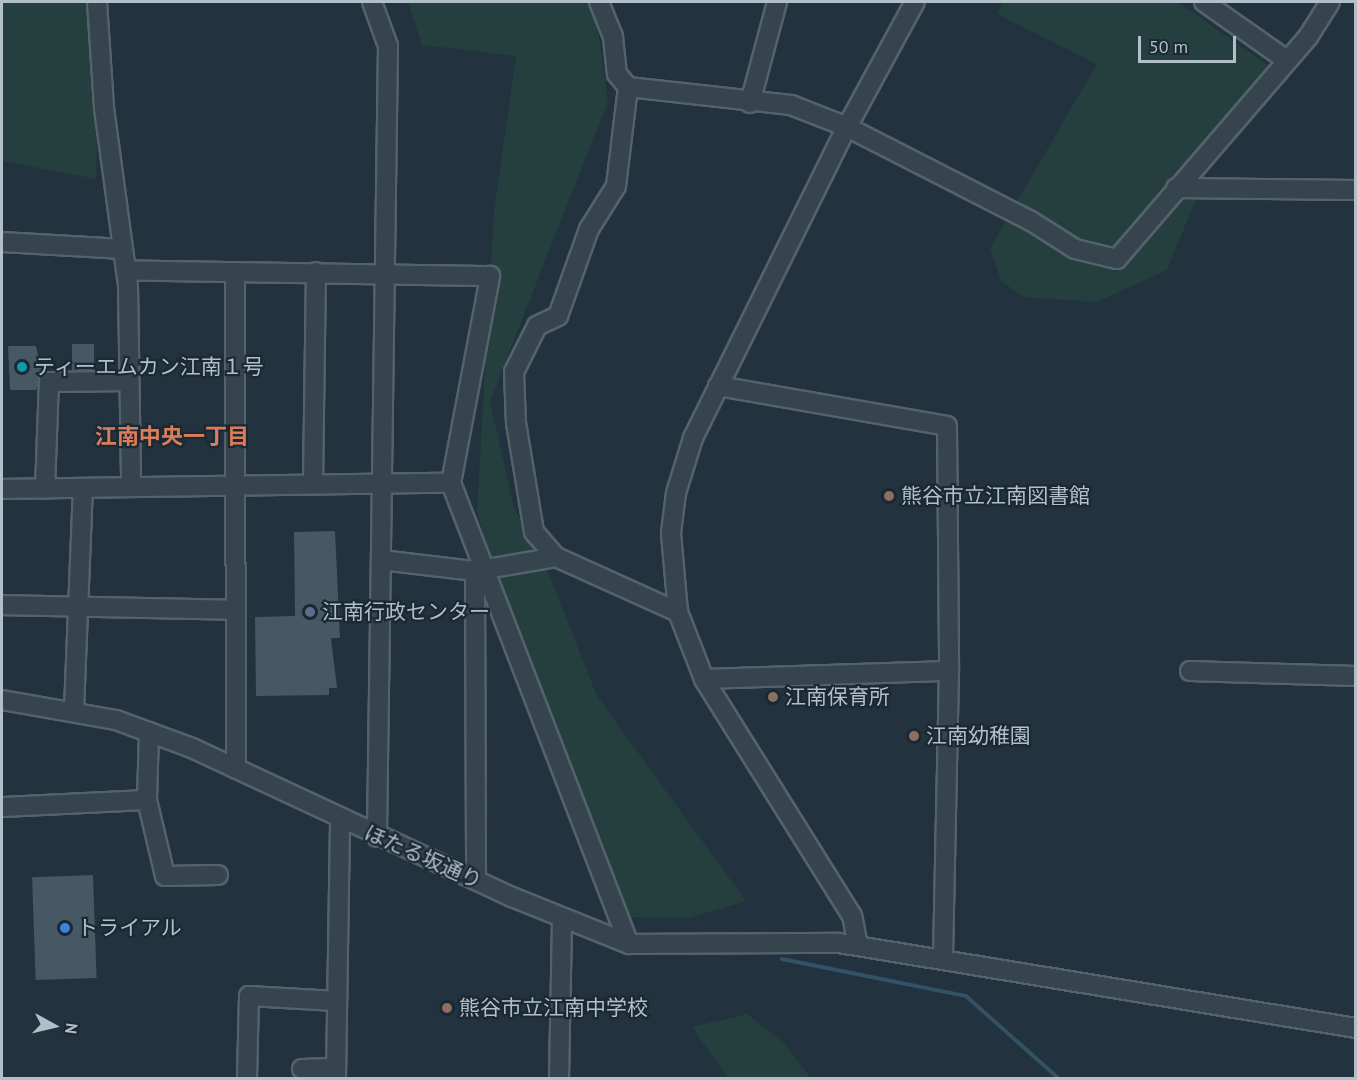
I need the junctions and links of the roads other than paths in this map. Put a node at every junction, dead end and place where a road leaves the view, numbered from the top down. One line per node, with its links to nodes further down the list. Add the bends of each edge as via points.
1 (97, 2): 16 (street, via 104,108)
2 (372, 2): 20 (street, via 388,46)
3 (599, 2): 10 (street, via 613,37 616,74)
4 (777, 2): 11 (street)
5 (915, 2): 12 (street)
6 (1204, 2): 8 (street)
7 (1330, 2): 9 (street, via 1308,37)
8 (1228, 8): 9 (street)
9 (1285, 59): 13 (street)
10 (628, 87): 11 (street); 31 (street, via 616,186 589,229 558,316 537,326 514,372 516,423 534,532)
11 (750, 102): 12 (street, via 791,105)
12 (847, 126): 13 (street, via 1031,221 1075,249 1117,259); 22 (street)
13 (1176, 188): 14 (street)
14 (1356, 190)
15 (2, 242): 16 (street)
16 (123, 249): 17 (street)
17 (126, 270): 18 (street); 21 (street)
18 (235, 272): 19 (street); 26 (street)
19 (316, 272): 20 (street); 25 (street)
20 (385, 272): 23 (street); 24 (street, via 490,276)
21 (129, 381): 27 (street); 30 (street, via 49,382)
22 (718, 386): 37 (street, via 693,438 676,493 671,556); 39 (street, via 947,426)
23 (382, 483): 24 (street); 25 (street); 32 (street)
24 (451, 483): 33 (street)
25 (313, 484): 26 (street)
26 (236, 485): 27 (street); 36 (street)
27 (131, 487): 28 (street)
28 (83, 488): 30 (street); 35 (street)
29 (2, 489): 30 (street)
30 (45, 489)
31 (556, 557): 33 (street); 37 (street)
32 (381, 560): 33 (street); 49 (street)
33 (480, 569): 51 (street); 53 (street)
34 (2, 605): 35 (street)
35 (78, 607): 36 (street); 43 (street)
36 (236, 610): 45 (street)
37 (678, 612): 41 (street)
38 (1190, 671): 40 (street)
39 (949, 672): 41 (street); 55 (street)
40 (1356, 676)
41 (704, 679): 54 (street, via 852,916)
42 (2, 700): 43 (street, ほたる坂通り)
43 (74, 710): 44 (street, ほたる坂通り)
44 (149, 732): 45 (street, ほたる坂通り); 46 (street)
45 (236, 769): 48 (street, ほたる坂通り)
46 (147, 800): 47 (street); 50 (street, via 165,876)
47 (2, 807)
48 (340, 820): 49 (street, ほたる坂通り); 56 (street)
49 (377, 837): 51 (street, ほたる坂通り)
50 (218, 875)
51 (476, 880): 52 (street, ほたる坂通り)
52 (562, 919): 53 (street, ほたる坂通り); 61 (street)
53 (629, 944): 54 (street, ほたる坂通り)
54 (858, 946): 55 (street, ほたる坂通り)
55 (943, 959): 57 (street, ほたる坂通り)
56 (336, 1001): 59 (street); 60 (street, via 249,996)
57 (1356, 1028)
58 (302, 1069): 59 (street)
59 (336, 1073)
60 (248, 1078)
61 (559, 1078)

